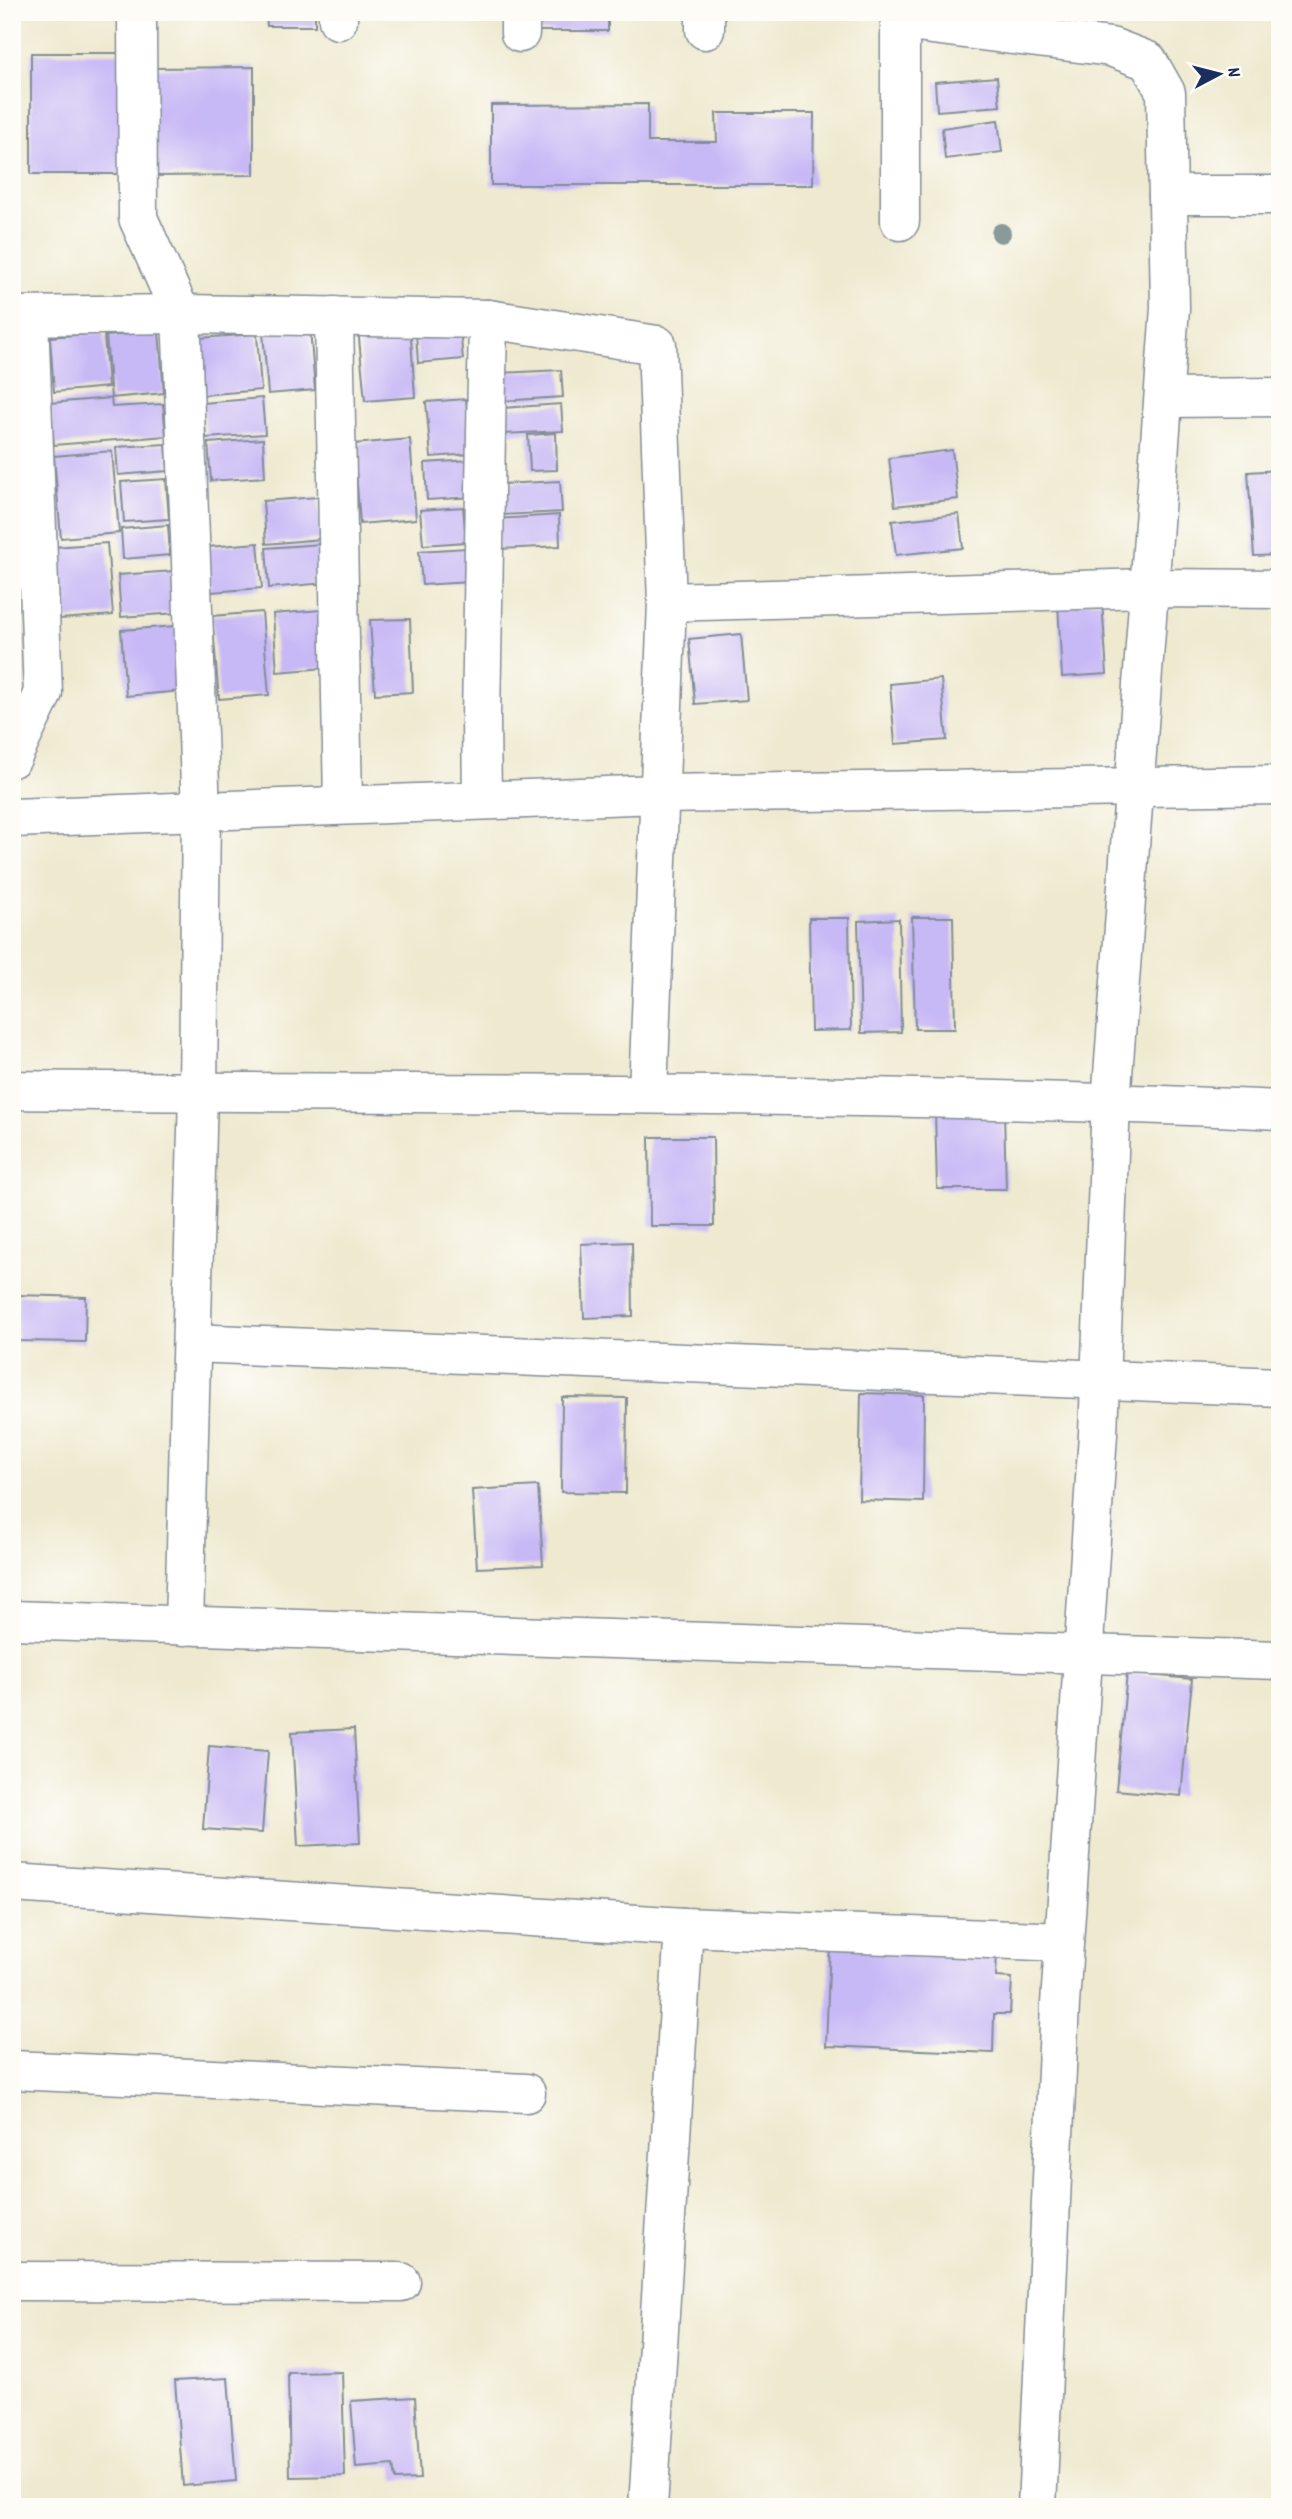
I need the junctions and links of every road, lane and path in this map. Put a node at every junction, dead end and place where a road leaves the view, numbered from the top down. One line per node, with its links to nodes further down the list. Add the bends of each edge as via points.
1 (137, 12): 6 (street, via 138,218)
2 (900, 16): 3 (street, via 1111,47 1148,61 1166,93); 5 (street)
3 (1168, 195): 4 (street); 11 (street, via 1170,308)
4 (1280, 195)
5 (900, 221)
6 (181, 314): 7 (street); 8 (street); 21 (street)
7 (20, 316): 15 (street, via 43,693)
8 (334, 316): 9 (street); 20 (street)
9 (488, 318): 14 (street, via 657,345); 19 (street)
10 (1280, 397): 11 (street)
11 (1164, 398): 12 (street)
12 (1149, 588): 13 (street); 14 (street); 16 (street)
13 (1280, 589)
14 (667, 602): 18 (street)
15 (12, 758)
16 (1135, 785): 17 (street); 18 (street); 26 (street)
17 (1280, 785)
18 (659, 794): 19 (street); 25 (street)
19 (482, 800): 20 (street)
20 (343, 805): 21 (street)
21 (201, 810): 22 (street); 24 (street)
22 (12, 818)
23 (12, 1090): 24 (street)
24 (198, 1092): 25 (street); 28 (street)
25 (648, 1093): 26 (street)
26 (1111, 1102): 27 (street); 29 (street)
27 (1280, 1110)
28 (192, 1343): 29 (street); 32 (street)
29 (1100, 1379): 30 (street); 33 (street)
30 (1280, 1387)
31 (12, 1620): 32 (street)
32 (184, 1626): 33 (street)
33 (1083, 1654): 34 (street); 37 (street)
34 (1280, 1660)
35 (12, 1883): 36 (street)
36 (684, 1927): 37 (street); 42 (street)
37 (1064, 1942): 43 (street)
38 (12, 2070): 39 (street)
39 (526, 2093)
40 (12, 2281): 41 (street)
41 (401, 2282)
42 (648, 2507)
43 (1037, 2507)

